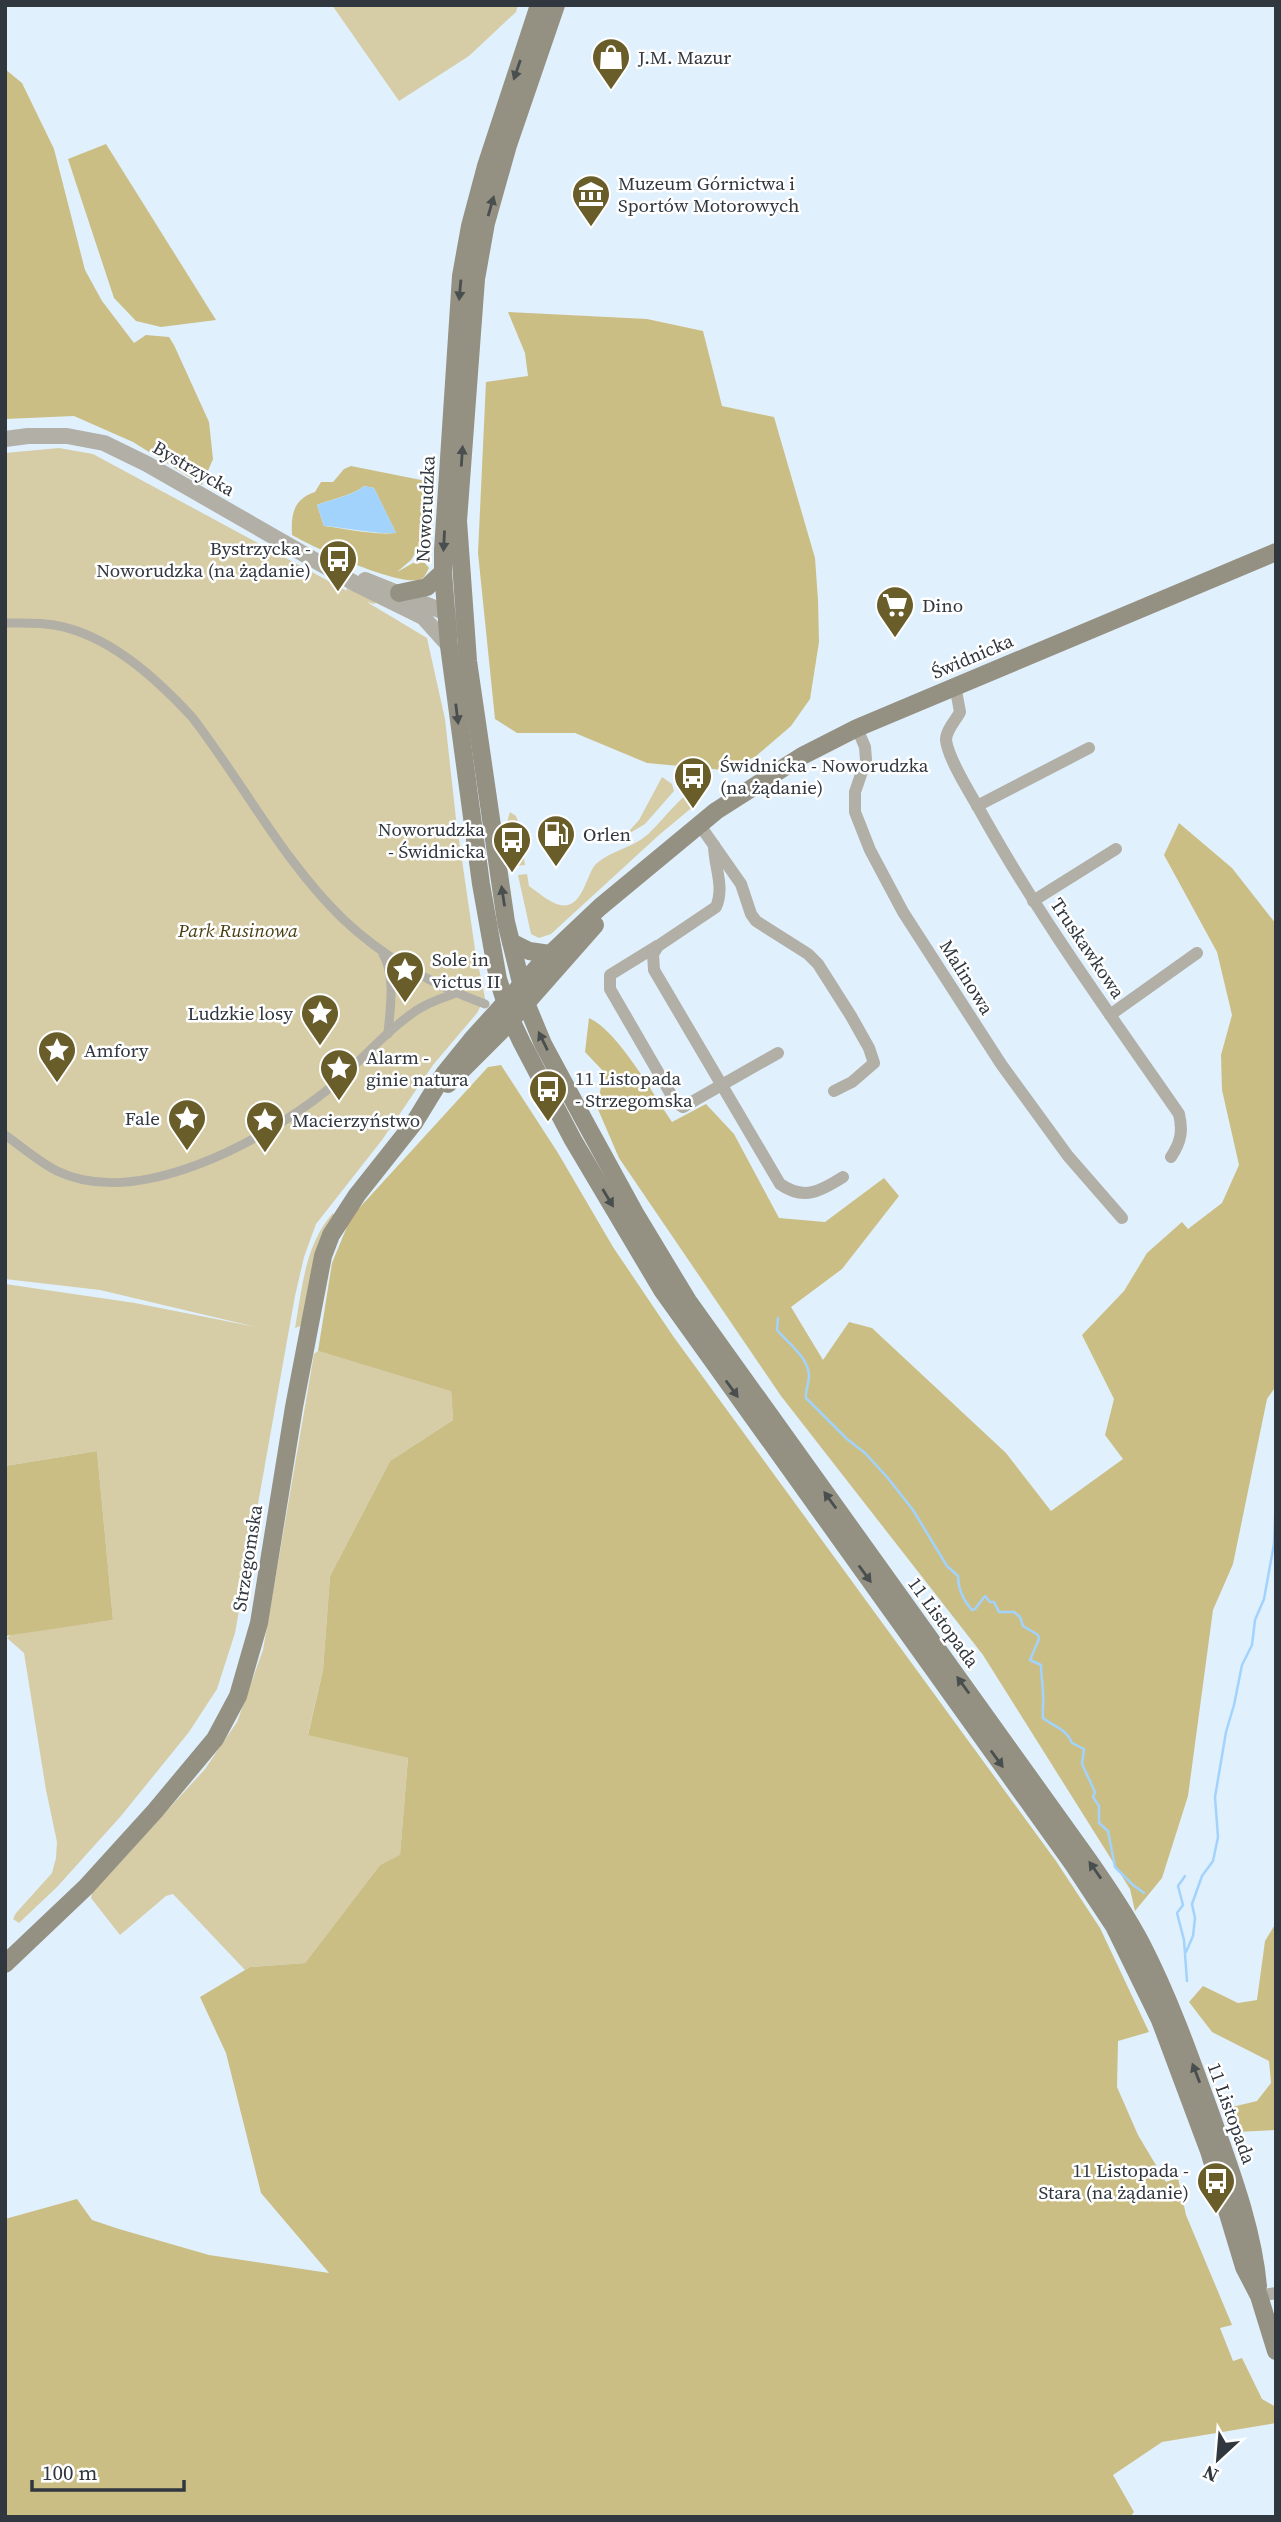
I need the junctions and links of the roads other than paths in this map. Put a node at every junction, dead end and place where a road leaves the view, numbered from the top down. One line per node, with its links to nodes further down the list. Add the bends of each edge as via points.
1 (539, 5): 5 (main road, Noworudzka, one-way to 5, via 485,166 461,276)
2 (556, 5): 8 (main road, Noworudzka, one-way to 2, via 458,521 476,279 508,145)
3 (5, 439): 6 (street, Bystrzycka, via 67,436 104,443)
4 (1276, 552): 14 (main road, Świdnicka)
5 (443, 572): 7 (main road, via 427,587); 9 (main road, Noworudzka)
6 (349, 579): 7 (street, Bystrzycka, via 362,579); 10 (street, Bystrzycka)
7 (399, 593): 9 (street, Bystrzycka)
8 (462, 597): 9 (street); 12 (main road, Noworudzka)
9 (447, 613): 10 (street); 12 (street, Bystrzycka); 13 (main road, Noworudzka)
10 (423, 617): 13 (street, Bystrzycka)
11 (5, 623): 25 (street, via 54,625 95,638 175,699 209,738 312,884 341,917)
12 (465, 635): 23 (main road, Noworudzka, one-way to 12)
13 (449, 646): 31 (main road, Noworudzka, one-way to 31, via 481,884)
14 (955, 685): 15 (main road, Świdnicka); 17 (street, Truskawkowa, via 960,712 946,741)
15 (857, 728): 18 (main road, Świdnicka, via 776,772); 43 (street, Malinowa, via 866,760 855,792 855,811 903,912 1001,1065 1068,1156)
16 (1089, 748): 17 (street)
17 (977, 806): 22 (street, Truskawkowa)
18 (699, 824): 19 (street); 21 (main road, Świdnicka)
19 (714, 845): 24 (street, via 720,881 716,907); 38 (street, via 741,884 756,921 818,964 869,1048 874,1063)
20 (1116, 849): 22 (street, Truskawkowa)
21 (639, 874): 27 (main road, Świdnicka); 29 (main road, Świdnicka)
22 (1033, 901): 32 (street, Truskawkowa)
23 (511, 942): 27 (main road); 29 (main road, Noworudzka)
24 (658, 946): 37 (street, via 653,954 654,970); 37 (street, via 610,975 610,989 676,1103 683,1107)
25 (381, 950): 28 (street); 33 (street, via 391,984)
26 (1197, 953): 32 (street, Truskawkowa)
27 (550, 954): 29 (main road, Świdnicka)
28 (456, 993): 30 (street); 33 (street, via 416,1011)
29 (524, 995): 31 (main road, Świdnicka); 45 (main road, 11 Listopada, one-way to 29, via 1224,2150 1167,1999 1133,1929 1087,1857 688,1301 543,1044)
30 (485, 1004)
31 (508, 1012): 34 (main road, Strzegomska); 35 (main road, 11 Listopada); 39 (main road, Strzegomska, via 444,1074)
32 (1110, 1015): 41 (street, Truskawkowa, via 1179,1114 1180,1143)
33 (388, 1034): 40 (street, via 326,1091 280,1124 229,1152 175,1172 122,1182 87,1180 57,1171)
34 (491, 1041): 35 (main road); 39 (main road, Strzegomska)
35 (524, 1047): 45 (main road, 11 Listopada, one-way to 45, via 573,1140 681,1319 1114,1926 1160,2020 1209,2151 1244,2267)
36 (778, 1053): 37 (street)
37 (722, 1085): 42 (street, via 780,1184 810,1194)
38 (834, 1091)
39 (428, 1104): 44 (main road, Strzegomska, via 357,1195 323,1256 259,1623 238,1696 215,1739 155,1811 86,1887)
40 (5, 1135)
41 (1171, 1157)
42 (844, 1177)
43 (1122, 1218)
44 (5, 1964)
45 (1267, 2294): 46 (main road, 11 Listopada)
46 (1276, 2351)

